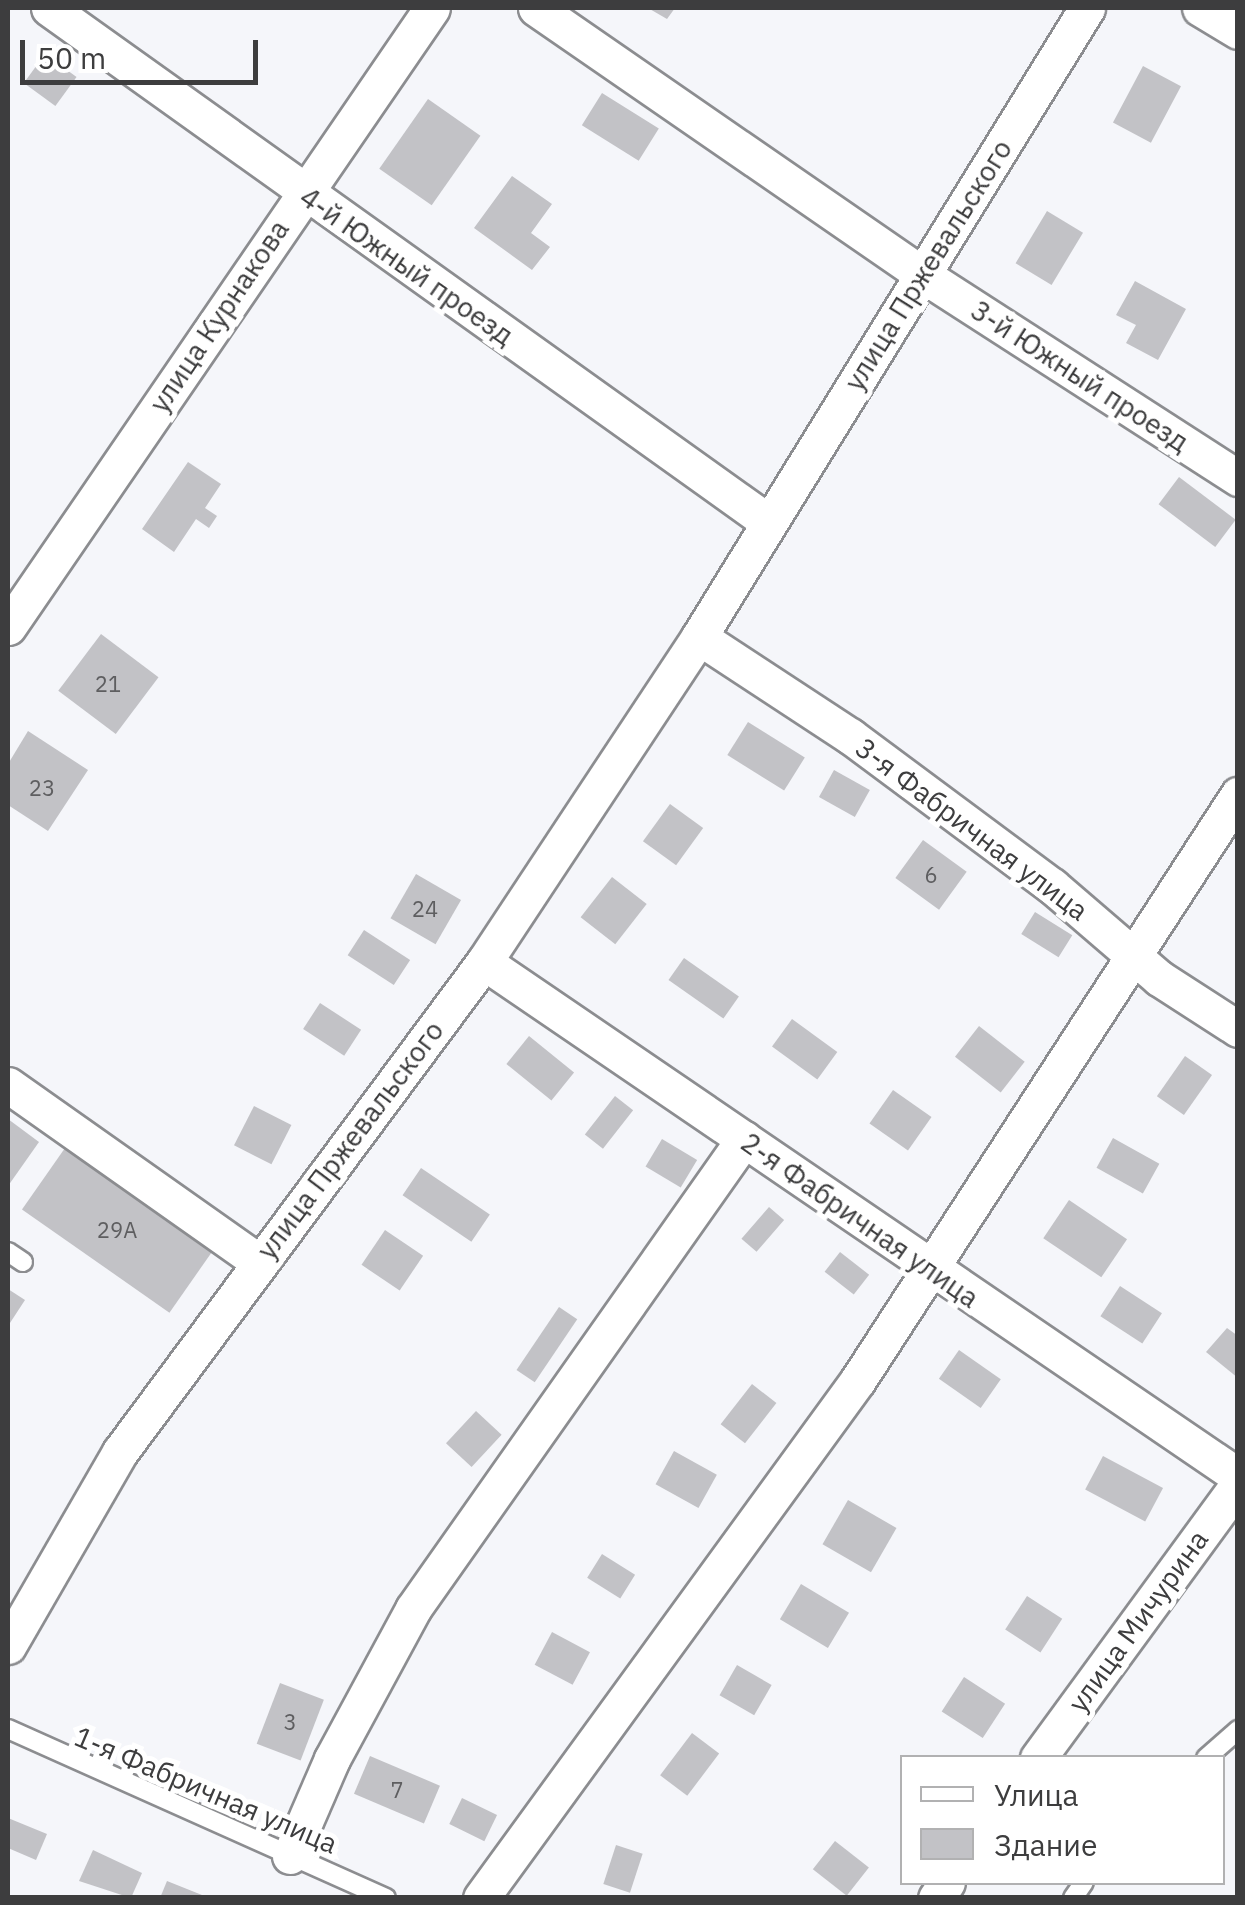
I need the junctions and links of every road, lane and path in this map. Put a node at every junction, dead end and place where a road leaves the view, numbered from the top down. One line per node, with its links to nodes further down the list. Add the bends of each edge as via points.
1 (49, 8): 7 (street, 4-й Южный проезд)
2 (432, 8): 7 (street, улица Курнакова)
3 (536, 8): 8 (street, 3-й Южный проезд)
4 (1087, 8): 8 (street, улица Пржевальского)
5 (1200, 8): 6 (street)
6 (1238, 31)
7 (303, 192): 10 (street, 4-й Южный проезд); 11 (street, улица Курнакова)
8 (922, 275): 9 (street, 3-й Южный проезд); 10 (street, улица Пржевальского)
9 (1238, 478)
10 (767, 522): 12 (street, улица Пржевальского)
11 (8, 627)
12 (699, 637): 14 (street, 3-я Фабричная улица, via 887,763 1052,886); 15 (street, улица Пржевальского)
13 (1238, 795): 14 (street)
14 (1133, 957): 16 (street, 3-я Фабричная улица); 20 (street)
15 (484, 962): 18 (street, 2-я Фабричная улица); 19 (street, улица Пржевальского)
16 (1238, 1029)
17 (8, 1086): 19 (street)
18 (744, 1138): 20 (street, 2-я Фабричная улица); 28 (street, via 413,1609 332,1760)
19 (259, 1262): 23 (street, улица Пржевальского, via 96,1488)
20 (929, 1269): 21 (street, 2-я Фабричная улица); 30 (street, via 790,1478)
21 (1238, 1476)
22 (1238, 1486): 26 (street, улица Мичурина)
23 (8, 1646)
24 (8, 1729): 28 (lane, 1-я Фабричная улица)
25 (1238, 1730): 27 (lane)
26 (1040, 1755)
27 (1209, 1755)
28 (290, 1856): 29 (lane, 1-я Фабричная улица)
29 (386, 1898)
30 (481, 1898)

